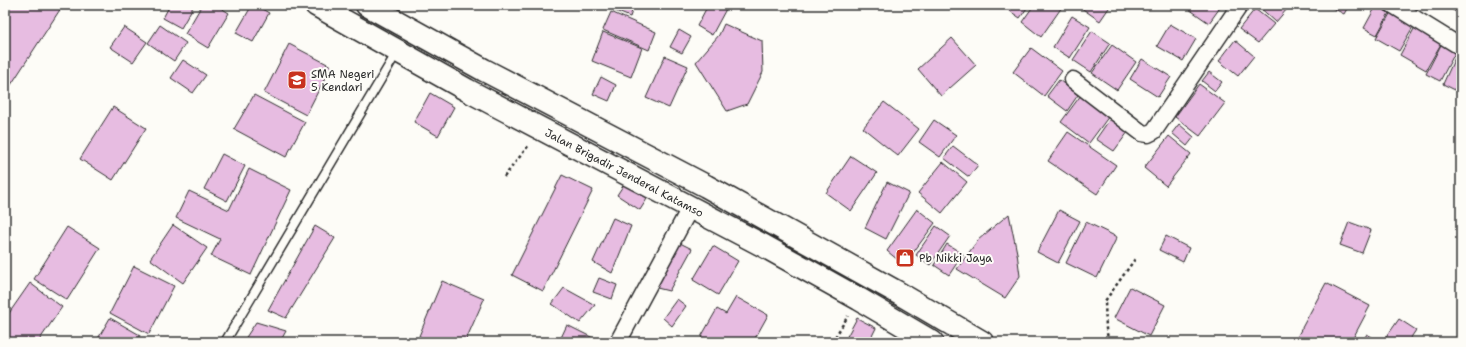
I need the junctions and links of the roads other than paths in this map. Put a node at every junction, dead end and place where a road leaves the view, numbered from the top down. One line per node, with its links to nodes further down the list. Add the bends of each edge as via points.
1 (316, 5): 6 (main road, Jalan Brigadir Jenderal Katamso)
2 (367, 5): 12 (main road, via 484,70 746,208)
3 (1240, 5): 7 (street, via 1154,131 1148,134 1142,133)
4 (1393, 5): 5 (street)
5 (1461, 47)
6 (398, 51): 8 (main road, Jalan Brigadir Jenderal Katamso); 9 (lane)
7 (1073, 80)
8 (690, 208): 10 (street); 11 (main road, Jalan Brigadir Jenderal Katamso, via 764,246)
9 (225, 342)
10 (618, 342)
11 (932, 342)
12 (982, 342)

